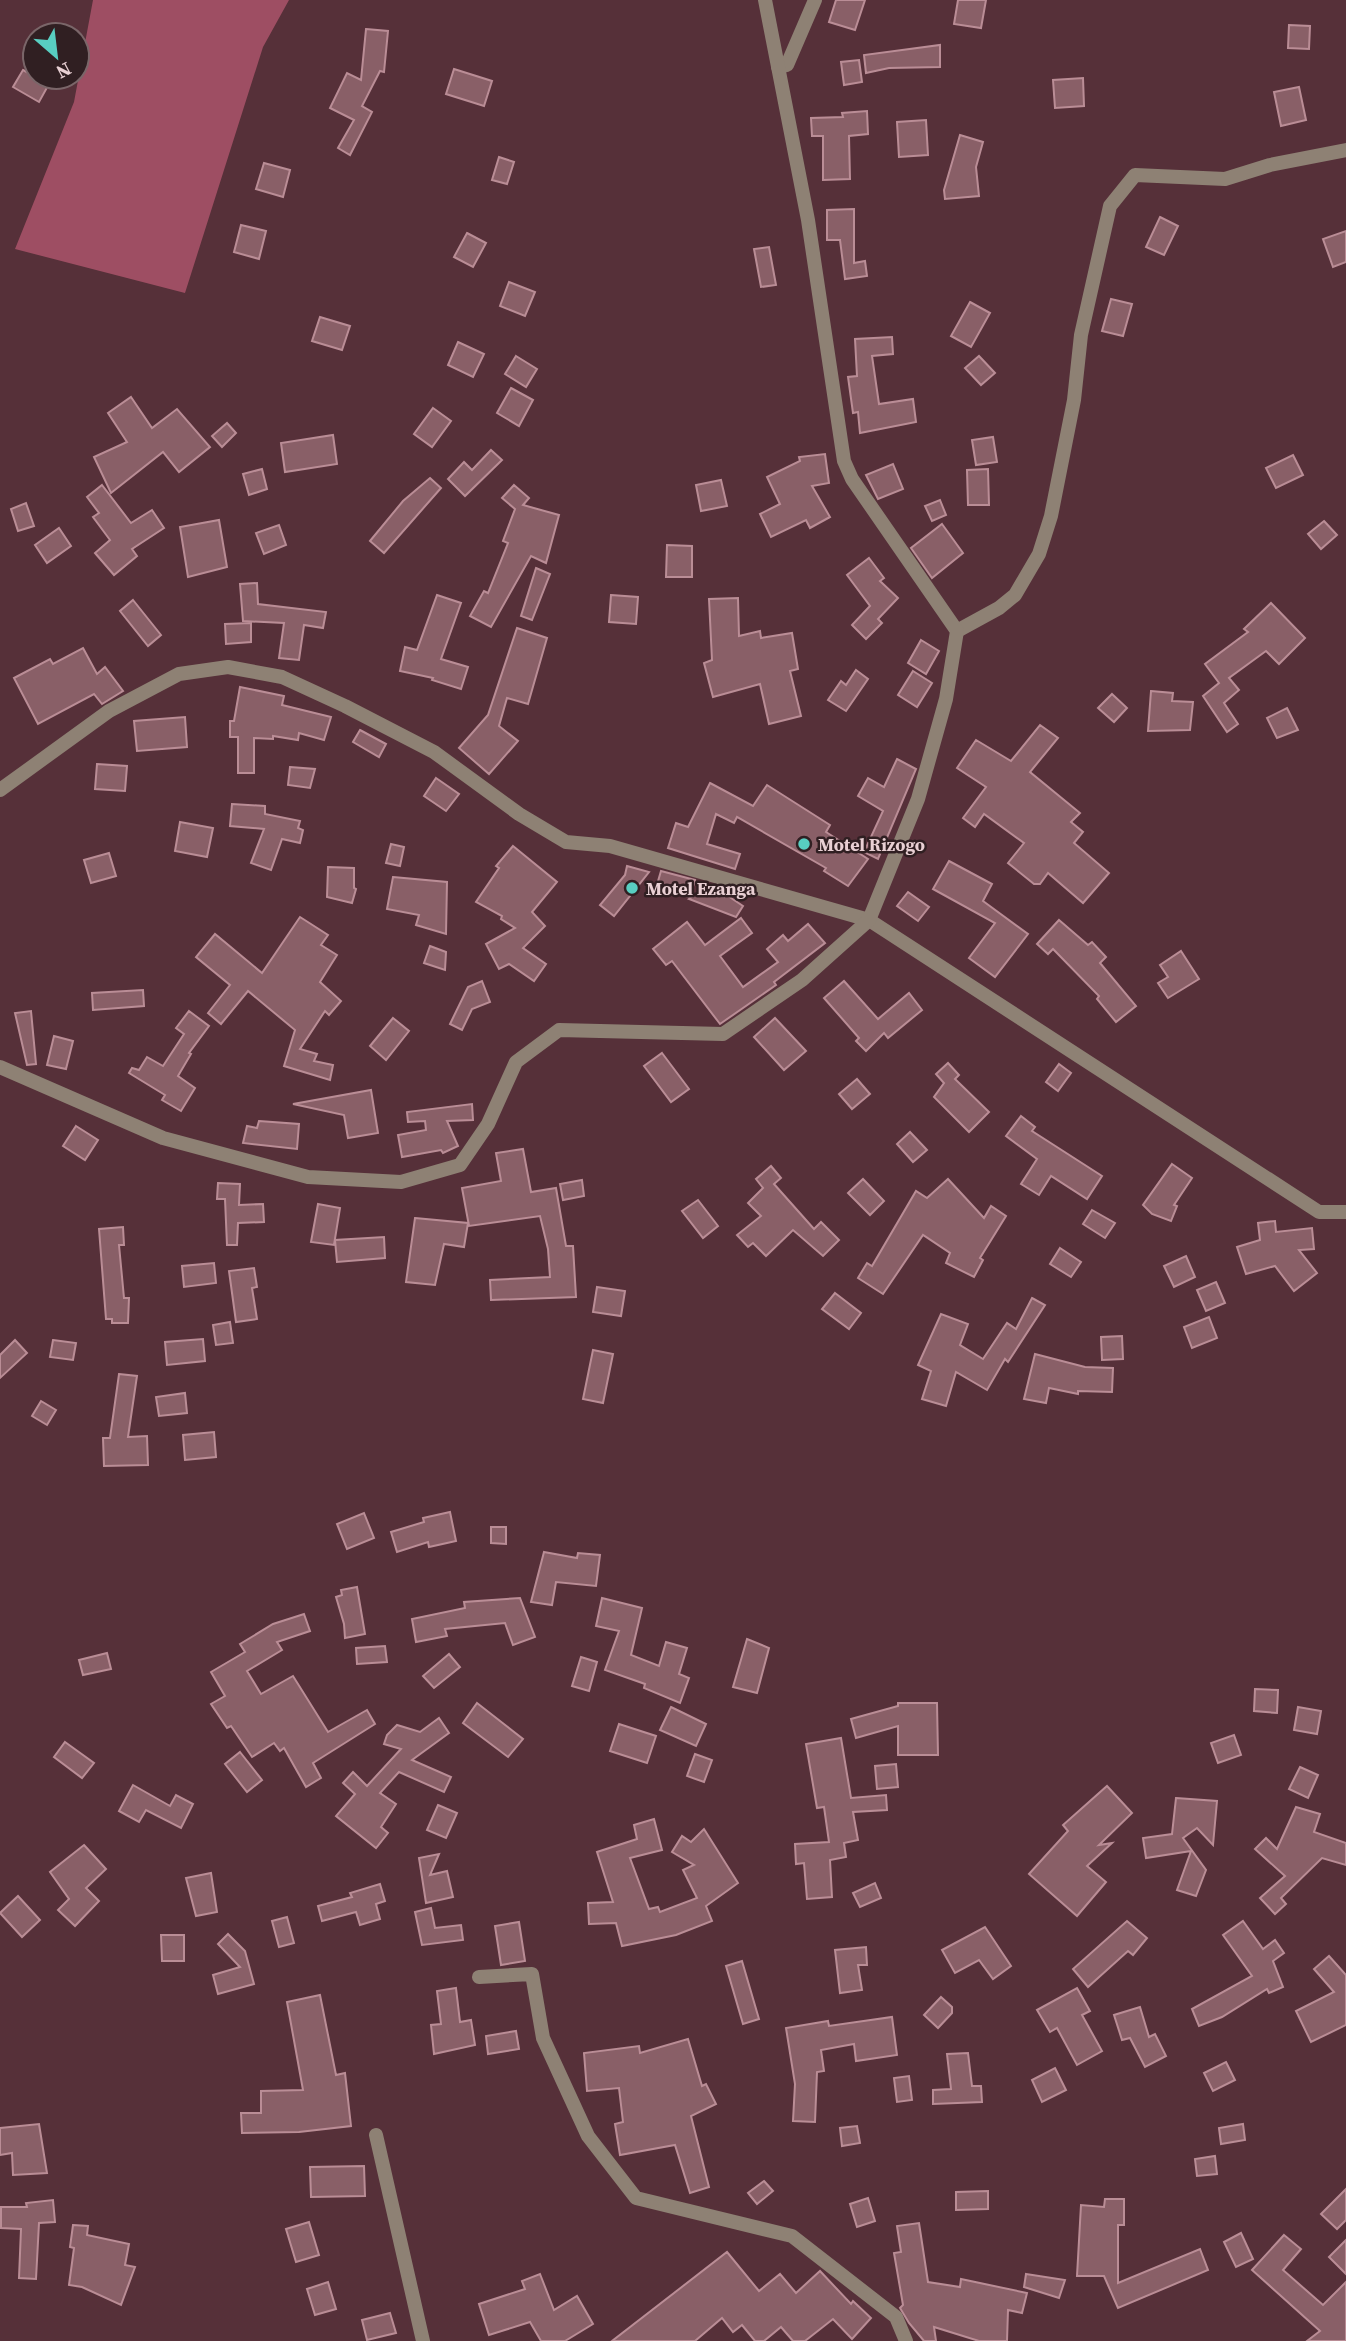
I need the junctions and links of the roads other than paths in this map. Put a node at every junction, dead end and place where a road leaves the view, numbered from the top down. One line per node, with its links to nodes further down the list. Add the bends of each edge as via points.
1 (765, 0): 3 (street)
2 (815, 0): 3 (street, via 787,65)
3 (778, 67): 5 (street, via 808,220 844,461)
4 (1346, 150): 5 (street, via 1225,179 1135,175 1118,195 1110,206 1084,322 1074,400 1039,554 1014,595)
5 (957, 631): 7 (street, via 946,699 918,799)
6 (0, 790): 7 (street, via 109,710 179,674 228,667 282,677 435,752 519,814 566,842 610,846)
7 (869, 920): 8 (street, via 802,980 723,1034 559,1030 516,1062 488,1124 460,1165 401,1182 308,1177 163,1138); 9 (street, via 1319,1212)
8 (0, 1067)
9 (1346, 1212)
10 (479, 1977): 13 (street, via 532,1974 542,2038 588,2136 636,2198 792,2236 896,2317)
11 (376, 2135): 12 (street)
12 (423, 2341)
13 (906, 2341)

